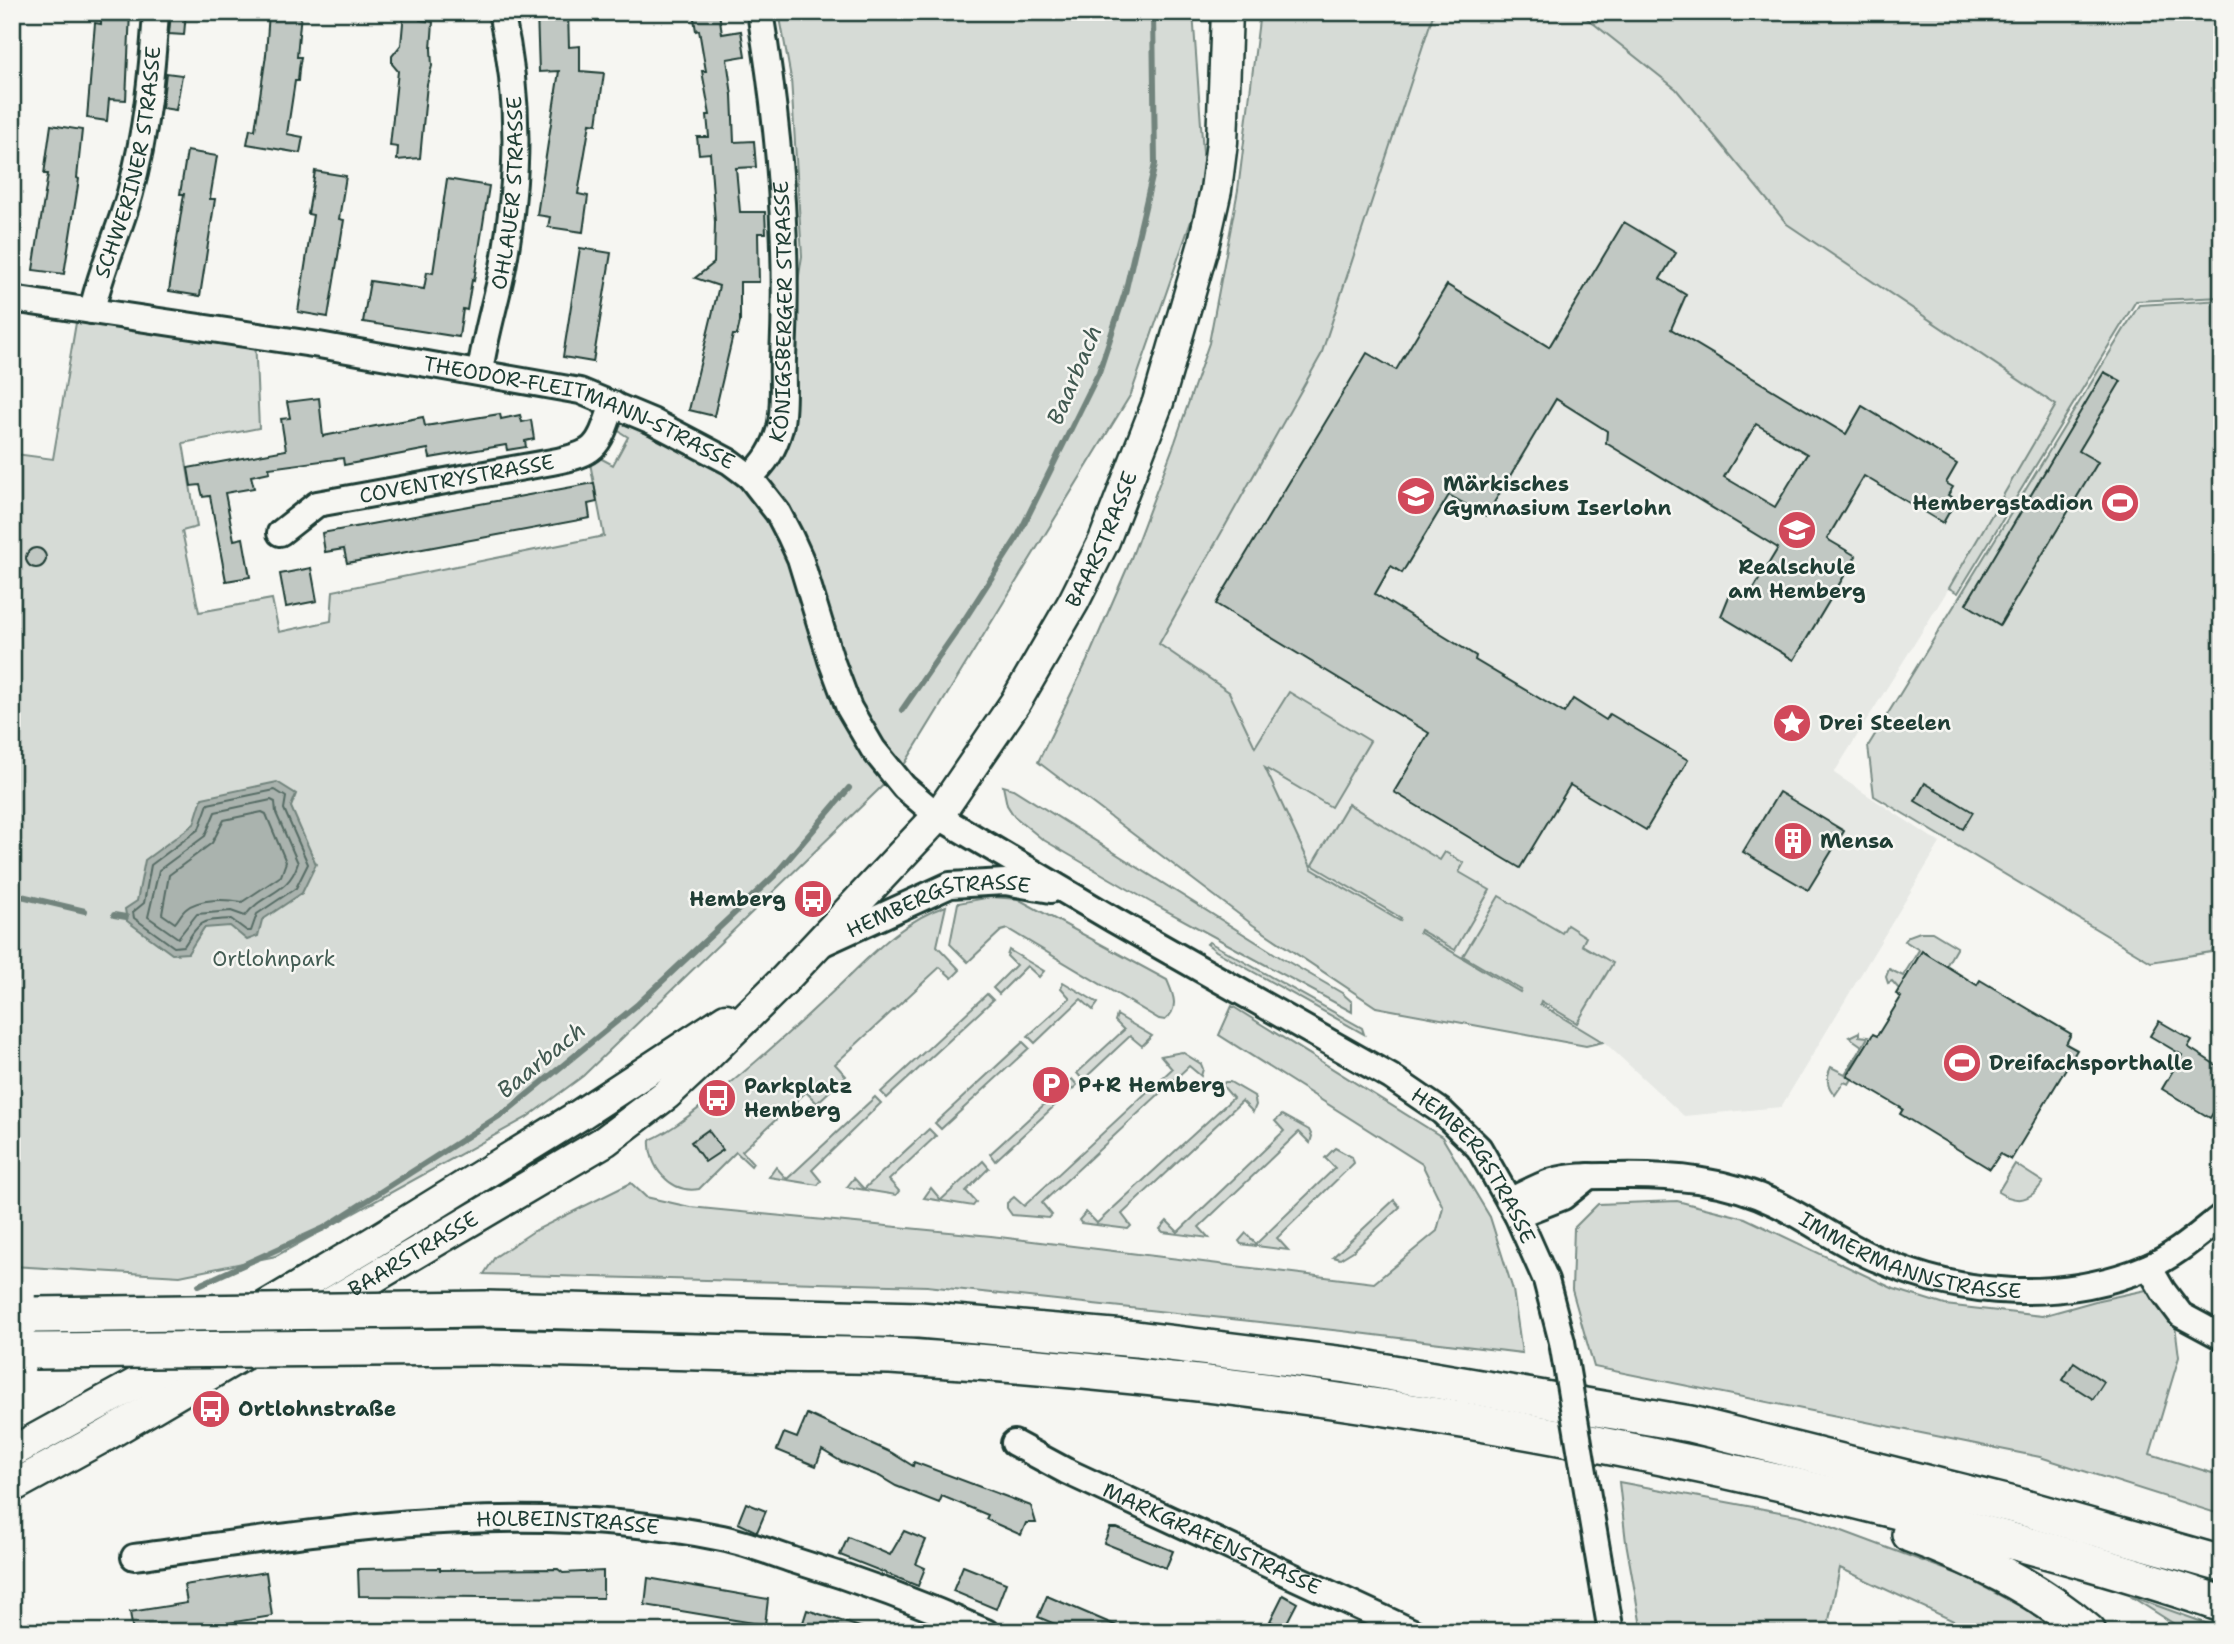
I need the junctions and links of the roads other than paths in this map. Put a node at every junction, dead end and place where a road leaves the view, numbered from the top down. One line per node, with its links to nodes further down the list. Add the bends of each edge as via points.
1 (156, 12): 6 (street, SCHWERINER STRASSE, via 142,137 130,193)
2 (501, 12): 7 (street, OHLAUER STRASSE, via 513,83 516,165 502,268)
3 (760, 12): 9 (street, KÖNIGSBERGER STRASSE, via 783,215 785,327 780,427 767,461)
4 (1227, 12): 11 (main road, BAARSTRASSE, via 1216,190 1158,402 1104,541 1074,601 1029,681)
5 (12, 299): 6 (street, THEODOR-FLEITMANN-STRASSE)
6 (92, 311): 7 (street, THEODOR-FLEITMANN-STRASSE)
7 (480, 372): 8 (street, THEODOR-FLEITMANN-STRASSE, via 580,391)
8 (613, 404): 9 (street, THEODOR-FLEITMANN-STRASSE, via 707,449); 10 (street, COVENTRYSTRASSE, via 587,454 317,504)
9 (750, 477): 11 (street, THEODOR-FLEITMANN-STRASSE, via 778,513 800,558 849,708 896,778)
10 (280, 533)
11 (938, 816): 12 (street, HEMBERGSTRASSE); 13 (main road, BAARSTRASSE)
12 (1066, 892): 13 (street, HEMBERGSTRASSE, via 1005,881 950,885); 15 (street, HEMBERGSTRASSE, via 1391,1077 1441,1112 1479,1148)
13 (814, 947): 14 (main road, BAARSTRASSE)
14 (784, 980): 23 (main road, BAARSTRASSE, via 629,1084 372,1243); 24 (main road, BAARSTRASSE, via 667,1094 605,1141)
15 (1513, 1208): 17 (street, IMMERMANNSTRASSE, via 1563,1197 1589,1176 1661,1175 1730,1187 1775,1203 1878,1260 1961,1286 2037,1291 2092,1284); 30 (street, HEMBERGSTRASSE, bridge, via 1546,1280 1562,1342)
16 (2222, 1216): 17 (street, IMMERMANNSTRASSE)
17 (2149, 1267): 19 (street, via 2181,1315)
18 (24, 1315): 26 (highway, bridge, via 486,1309 920,1320 1136,1339 1346,1365 1690,1424 2017,1506)
19 (2222, 1336)
20 (23, 1351): 22 (highway, bridge, via 486,1347 915,1357 1131,1375 1344,1402)
21 (1014, 1443): 29 (street, MARKGRAFENSTRASSE)
22 (1591, 1443): 27 (highway, via 1824,1492 2017,1542); 31 (highway, via 1873,1520 2017,1582)
23 (12, 1452)
24 (12, 1487)
25 (134, 1557): 28 (street, HOLBEINSTRASSE, via 376,1525 508,1517 653,1525 725,1538 837,1573)
26 (2222, 1564)
27 (2222, 1604)
28 (986, 1632)
29 (1413, 1632)
30 (1611, 1632)
31 (2088, 1632)

